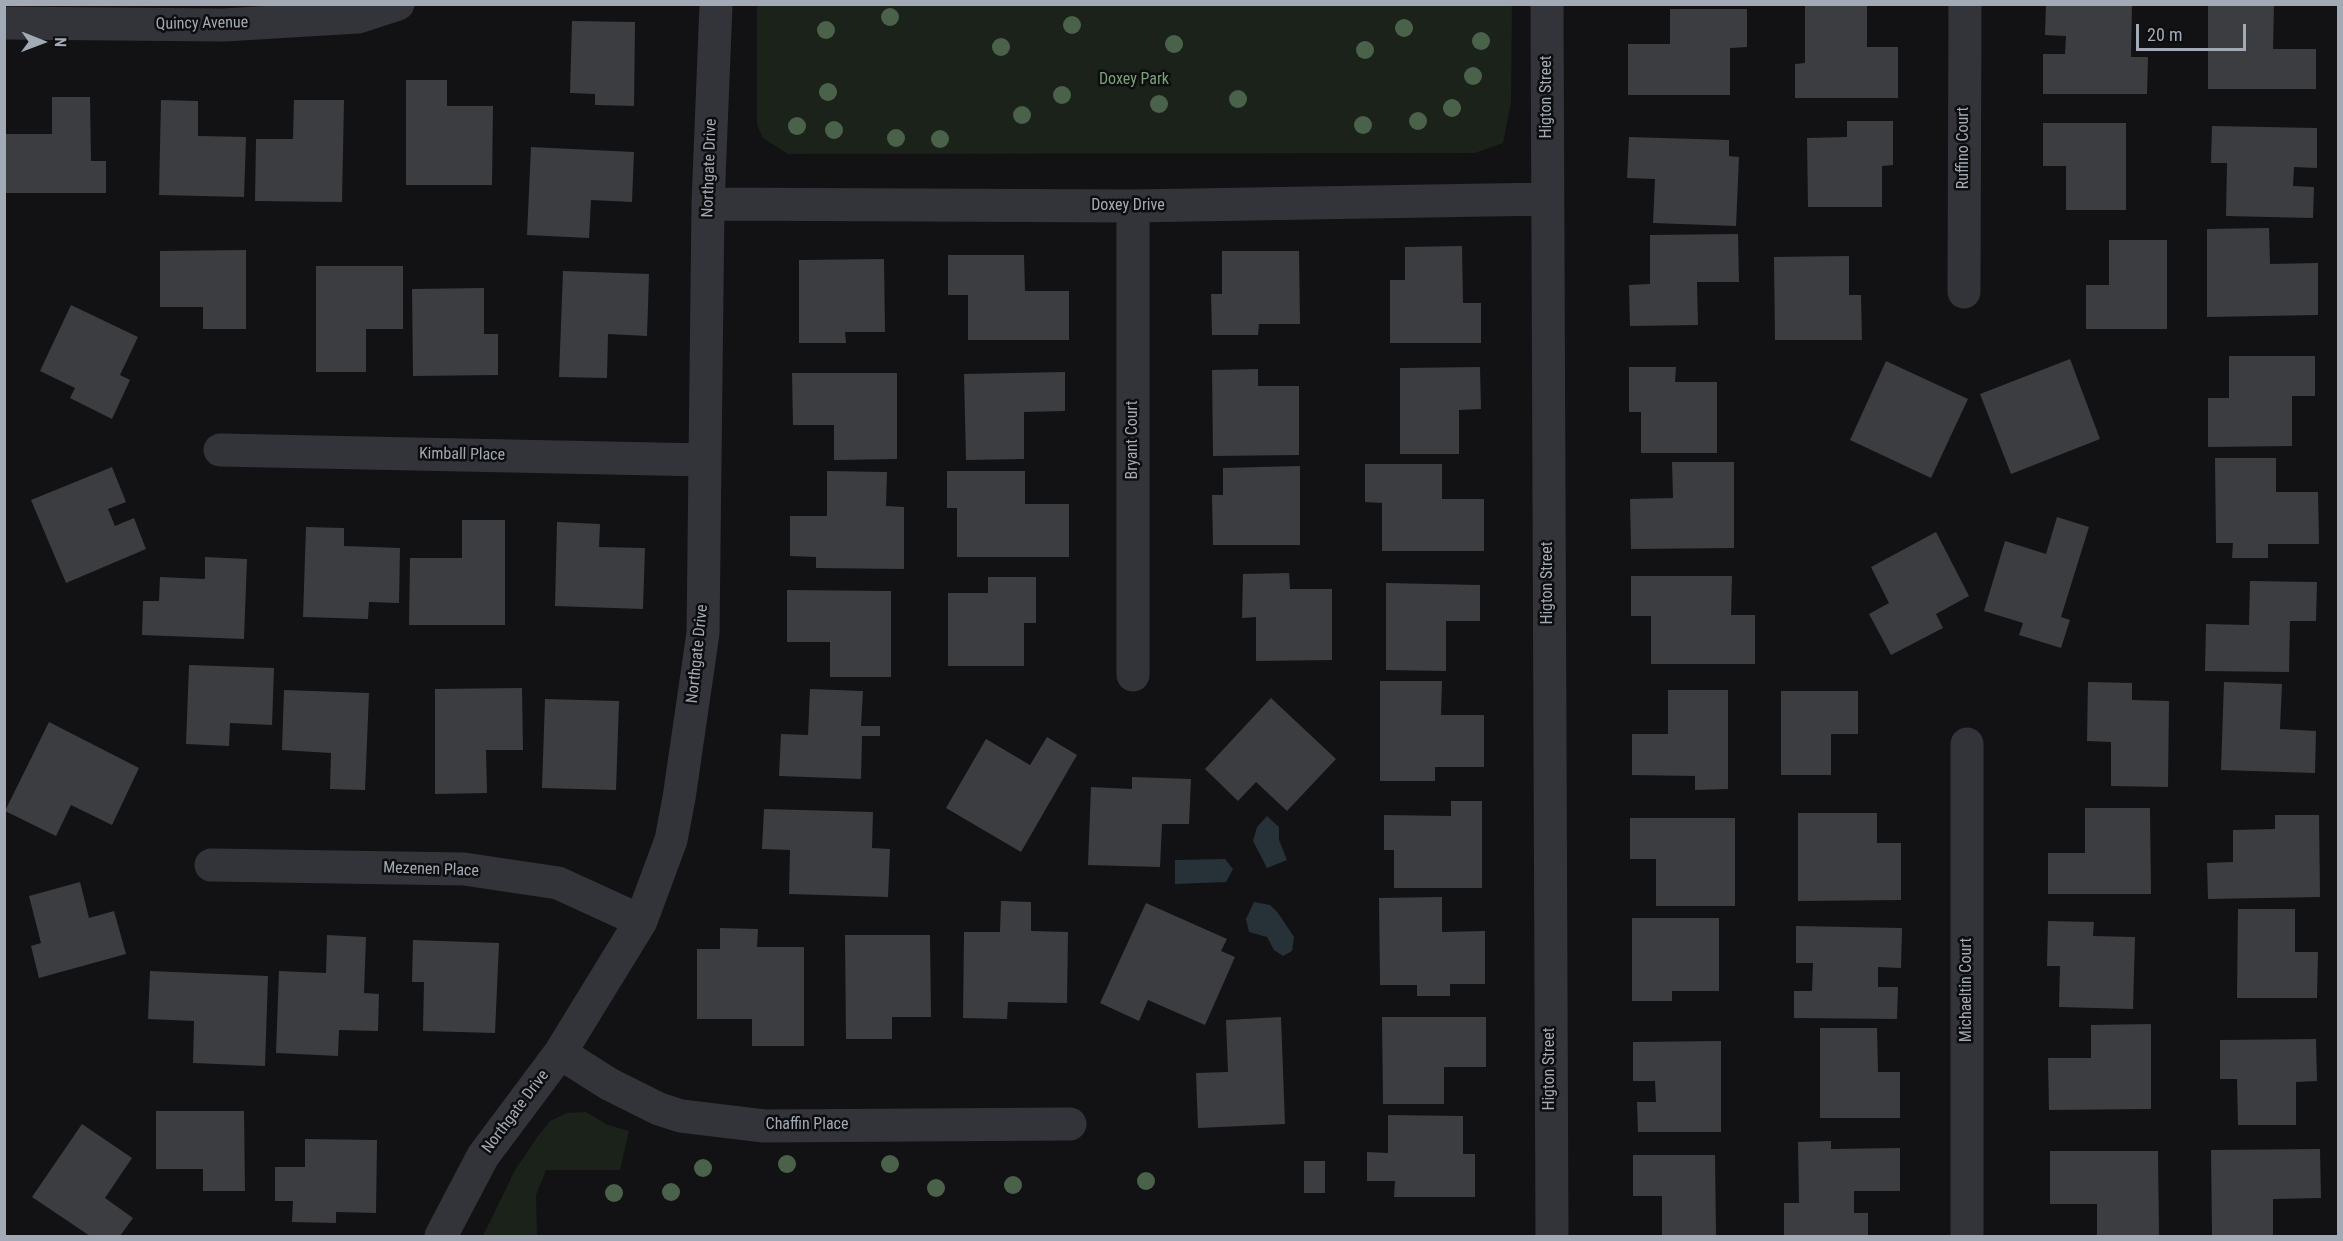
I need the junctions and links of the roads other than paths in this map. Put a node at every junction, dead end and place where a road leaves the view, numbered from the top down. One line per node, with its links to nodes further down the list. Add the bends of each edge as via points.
1 (398, 4): 5 (street, Quincy Avenue, via 358,17)
2 (716, 4): 8 (street, Northgate Drive)
3 (1547, 4): 7 (street, Higton Street)
4 (1965, 4): 10 (street, Ruffino Court)
5 (224, 15): 6 (street, Quincy Avenue)
6 (4, 23)
7 (1547, 199): 9 (street, Doxey Drive); 20 (street, Higton Street)
8 (708, 204): 9 (street, Doxey Drive); 12 (street, Northgate Drive)
9 (1133, 206): 13 (street, Bryant Court)
10 (1964, 292)
11 (220, 450): 12 (street, Kimball Place)
12 (705, 460): 16 (street, Northgate Drive, via 703,633 671,840)
13 (1134, 675)
14 (1967, 744): 21 (street, Michaeltin Court)
15 (211, 865): 16 (street, Mezenen Place, via 464,869 558,883)
16 (641, 921): 17 (street, Northgate Drive)
17 (560, 1053): 18 (street, Chaffin Place, via 609,1084 681,1116 764,1125); 19 (street, Northgate Drive, via 483,1156)
18 (1070, 1124)
19 (441, 1236)
20 (1552, 1236)
21 (1967, 1236)

